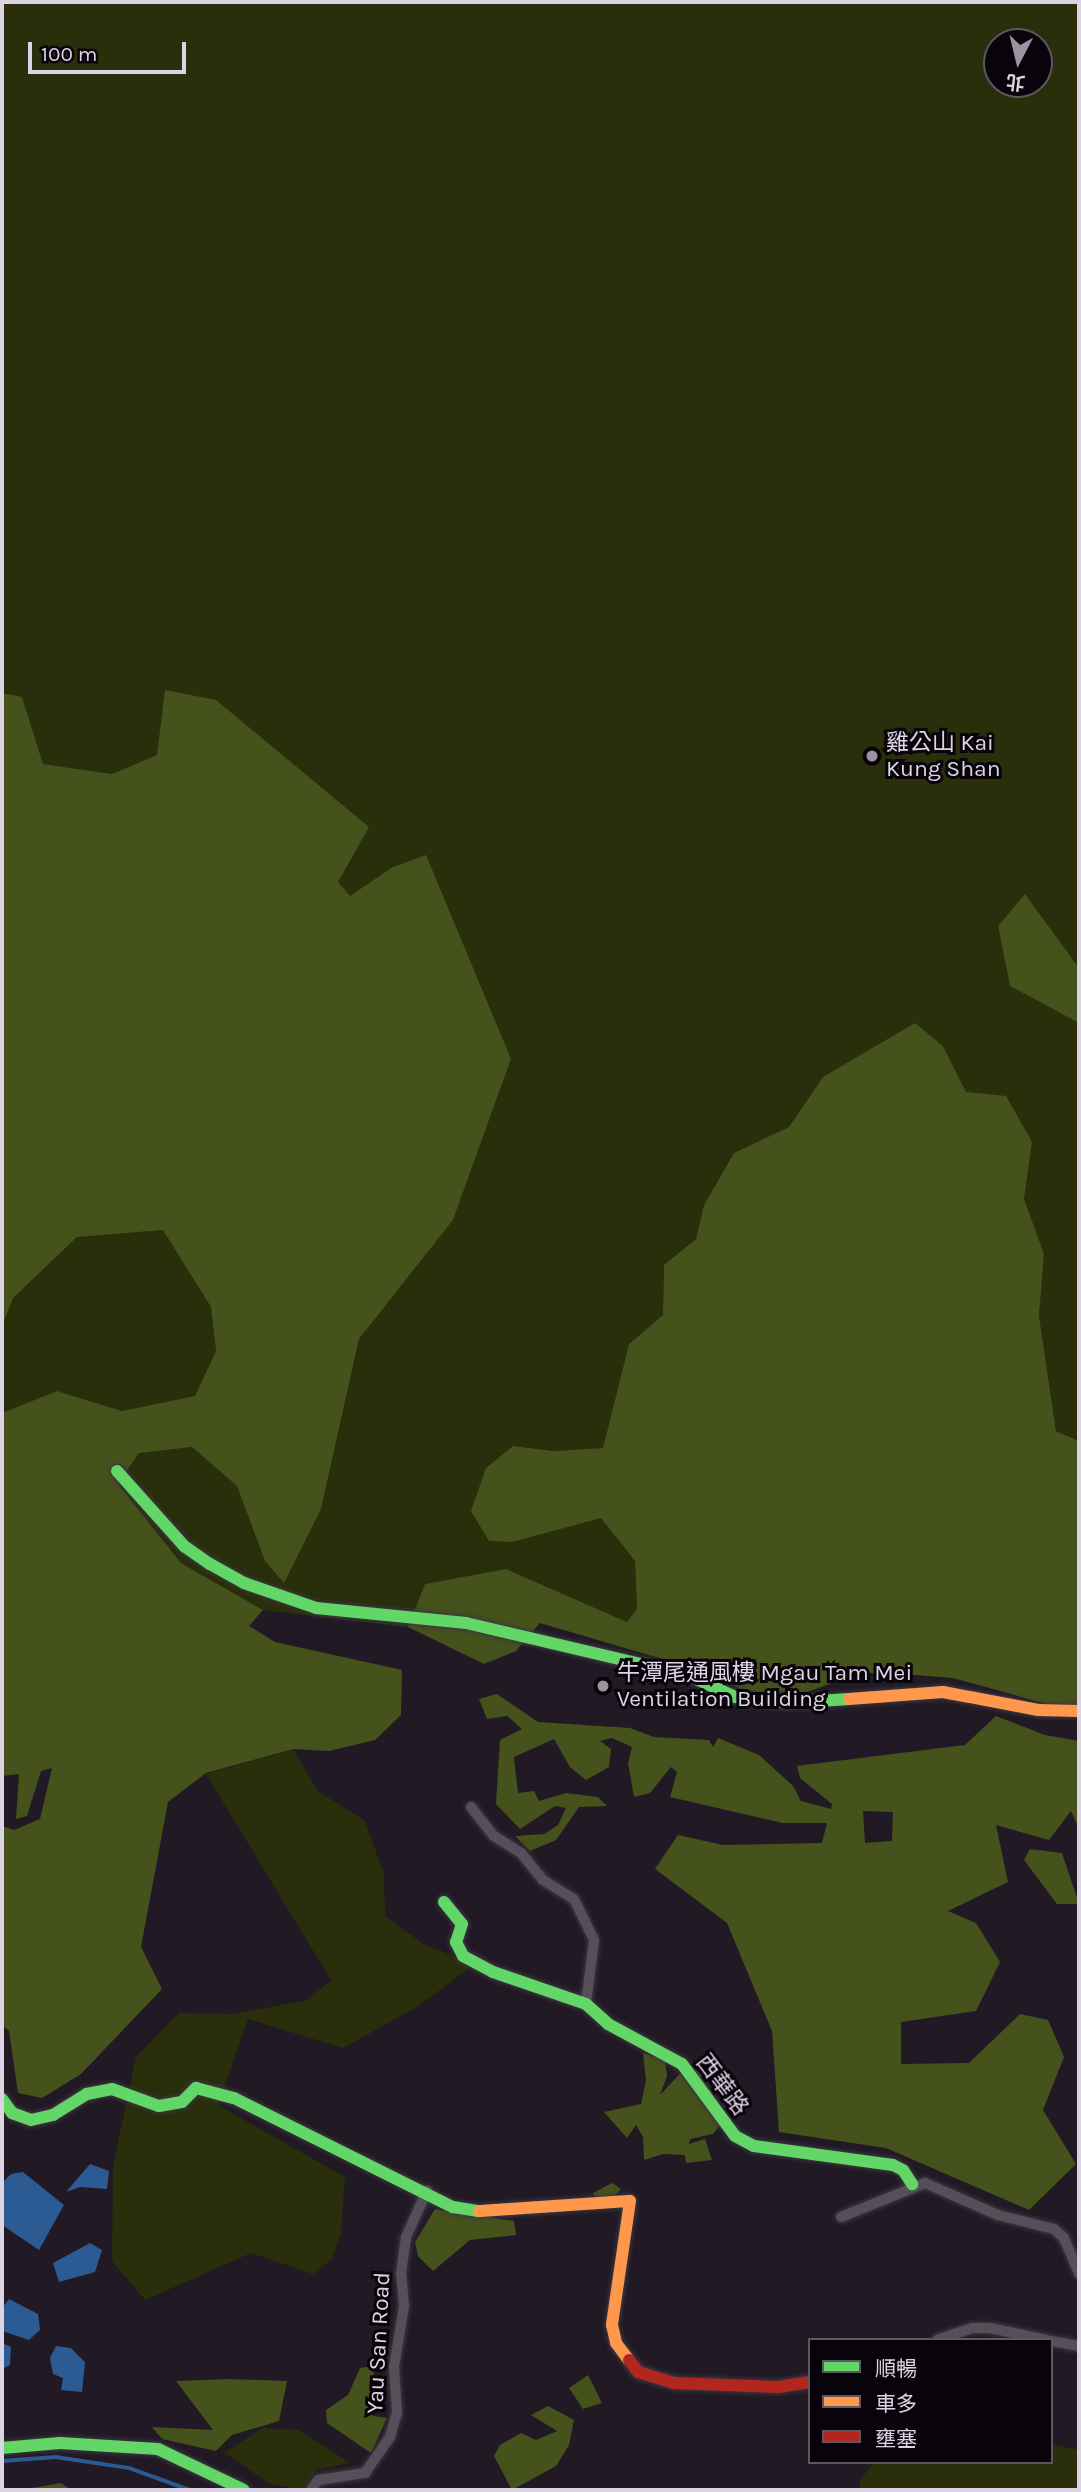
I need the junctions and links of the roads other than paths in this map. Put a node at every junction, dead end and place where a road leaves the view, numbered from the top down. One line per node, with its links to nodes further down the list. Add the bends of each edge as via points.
1 (117, 1471): 2 (street, via 184,1546 244,1583 316,1608 466,1623 688,1675 747,1698 798,1703 931,1692 968,1694 1038,1710)
2 (1079, 1711)
3 (471, 1807): 5 (street, via 494,1836 521,1853 543,1880 574,1899 594,1940)
4 (444, 1902): 5 (street, via 462,1924 456,1942 463,1956 500,1975)
5 (586, 2004): 7 (street, 西華路, via 608,2024 682,2064 735,2137 754,2146 892,2165 903,2170)
6 (2, 2099): 8 (street, via 12,2113 31,2120 52,2115 87,2094 112,2089 159,2106 182,2102 196,2088 234,2098)
7 (912, 2184): 9 (street); 10 (street, 西華路, via 925,2183 953,2193 998,2216 1046,2224 1064,2238)
8 (427, 2191): 15 (street, via 453,2207 496,2213 630,2202 612,2325 616,2343 638,2372 673,2383 778,2387); 18 (street, Yau San Road, via 406,2237 401,2273 404,2306 394,2367 397,2413 390,2437 365,2473 317,2480)
9 (841, 2217)
10 (1079, 2274)
11 (943, 2338): 12 (street, via 972,2328 990,2328)
12 (1039, 2338)
13 (1053, 2341): 14 (street)
14 (1079, 2347)
15 (808, 2382)
16 (2, 2448): 17 (street, via 60,2443 158,2449)
17 (244, 2490)
18 (311, 2490)

